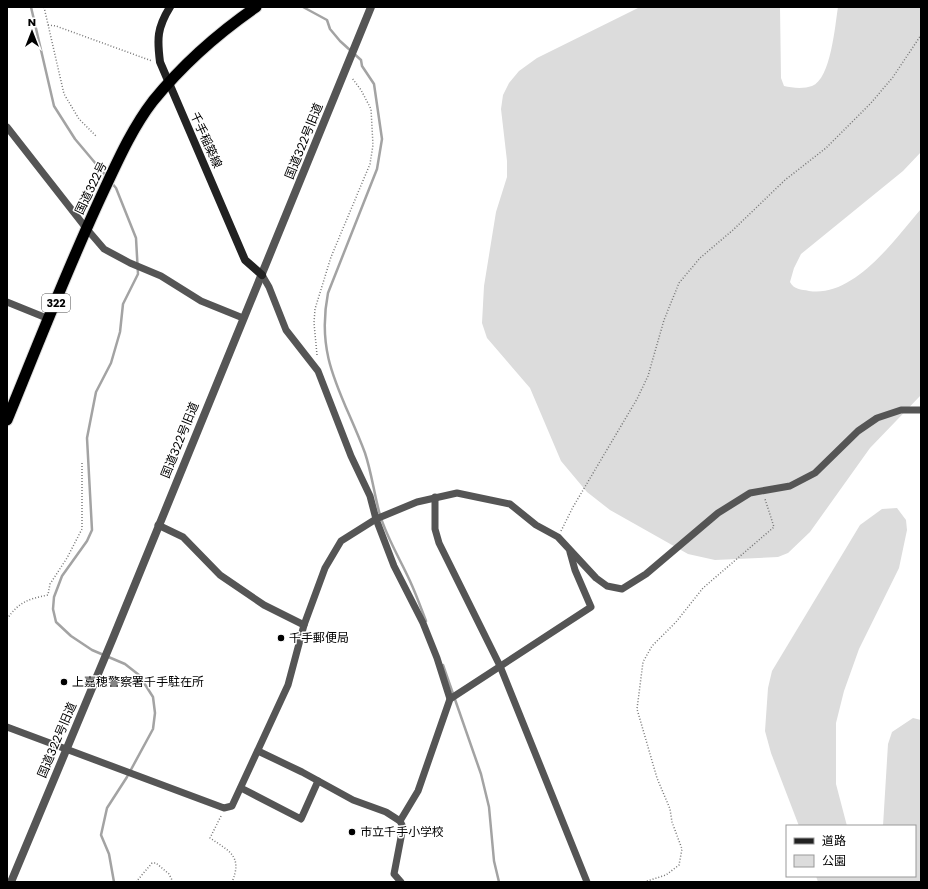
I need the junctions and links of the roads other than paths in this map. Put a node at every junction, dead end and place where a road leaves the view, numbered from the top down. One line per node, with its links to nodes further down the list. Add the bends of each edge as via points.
1 (170, 7): 4 (main road, 千手稲築線, via 164,16 157,40)
2 (256, 7): 4 (highway, 国道322号 / 322, via 210,40)
3 (371, 7): 7 (street, 国道322号旧道)
4 (168, 84): 6 (highway, 国道322号 / 322, via 134,129); 7 (main road, 千手稲築線, via 245,260)
5 (7, 127): 6 (street)
6 (86, 228): 9 (street, via 104,249 161,276 201,301); 10 (highway, 国道322号 / 322)
7 (262, 275): 9 (street, 国道322号旧道); 14 (street, via 286,330 318,371 351,456 370,496)
8 (7, 302): 10 (street)
9 (243, 318): 15 (street, 国道322号旧道)
10 (49, 319): 12 (highway, 国道322号 / 322)
11 (921, 410): 16 (street, via 901,410 877,418 858,431 815,472 790,486 750,493 718,513 646,574 622,589 607,586)
12 (7, 420)
13 (435, 497): 14 (street); 16 (street, via 457,493 510,504 536,525 558,537); 18 (street, via 435,529 439,543)
14 (376, 519): 17 (street, via 341,541 333,552); 19 (street, via 394,566 426,630)
15 (158, 526): 17 (street, via 183,537 220,575 264,605); 21 (street, 国道322号旧道)
16 (570, 552): 18 (street, via 574,570 591,608)
17 (304, 625): 22 (street, via 288,685)
18 (500, 666): 19 (street); 28 (street)
19 (450, 699): 25 (street, via 418,791)
20 (7, 727): 21 (street)
21 (67, 748): 24 (street, via 224,808 232,806); 26 (street, 国道322号旧道)
22 (258, 751): 23 (street); 24 (street)
23 (318, 781): 24 (street, via 300,819); 25 (street)
24 (241, 788)
25 (400, 821): 27 (street, via 403,827 394,874)
26 (11, 882)
27 (401, 882)
28 (587, 882)

